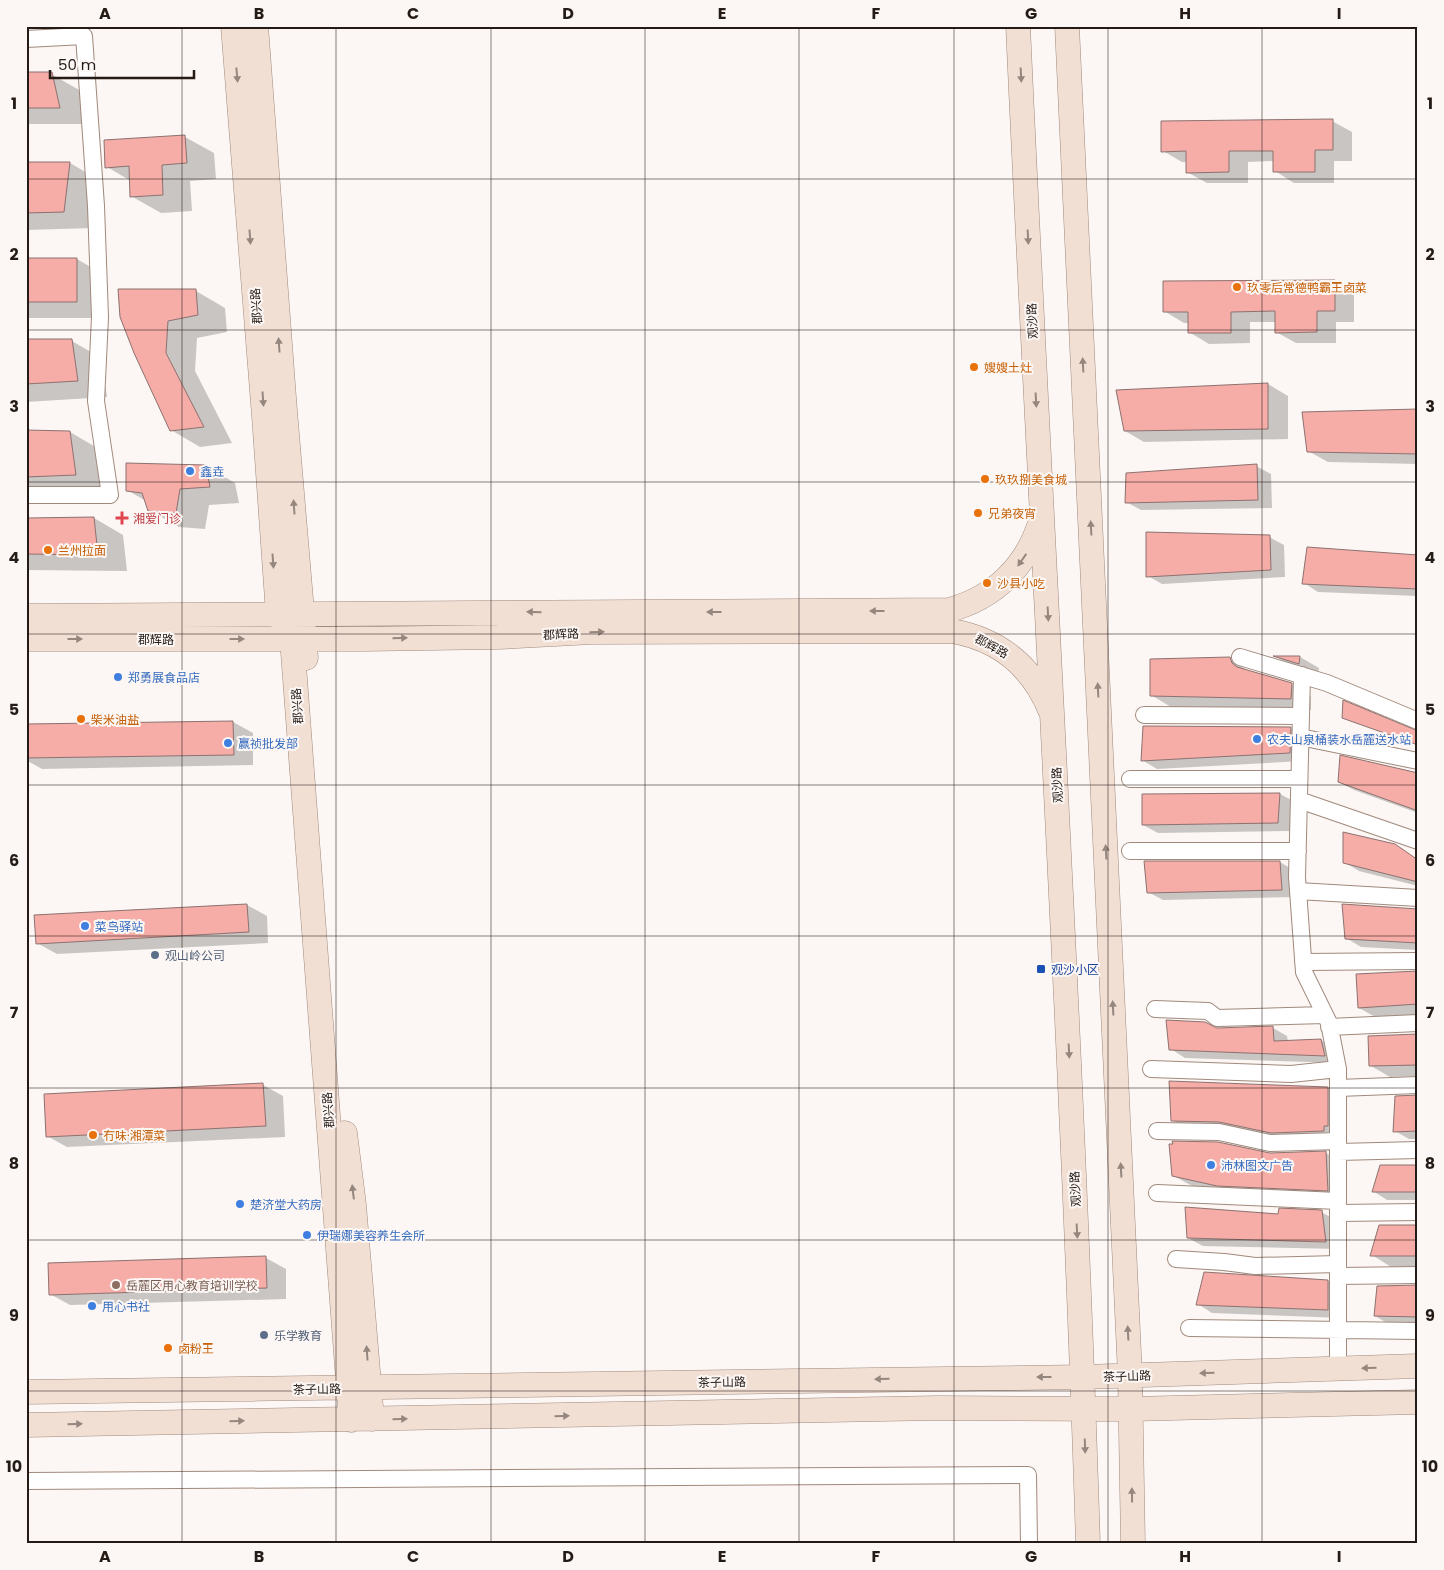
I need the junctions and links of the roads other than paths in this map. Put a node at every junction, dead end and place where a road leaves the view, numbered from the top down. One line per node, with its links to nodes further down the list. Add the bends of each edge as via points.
1 (232, 26): 8 (main road, 郡兴路, one-way to 8)
2 (256, 26): 9 (main road, 郡兴路, one-way to 2, via 284,411)
3 (1018, 26): 7 (main road, 观沙路, one-way to 7)
4 (1068, 26): 52 (main road, one-way to 4)
5 (26, 39): 6 (street, via 84,36 100,317 96,401 110,495)
6 (26, 495)
7 (1042, 516): 9 (main road, 郡辉路, one-way to 9, via 1028,551 1005,580 978,600 949,610); 17 (main road, 观沙路, one-way to 17)
8 (278, 614): 9 (main road, 郡辉路); 10 (main road, 郡辉路); 12 (main road, 郡兴路)
9 (303, 614): 12 (main road, 郡兴路)
10 (26, 616)
11 (26, 639): 12 (main road, 郡辉路, one-way to 12)
12 (298, 639): 17 (main road, 郡辉路, one-way to 17, via 498,637 602,632 952,631 985,640 1019,662 1039,687); 54 (main road, 郡兴路, via 354,1205)
13 (1240, 657): 14 (street)
14 (1302, 675): 16 (street); 18 (street)
15 (1144, 715): 16 (street)
16 (1301, 716): 19 (street)
17 (1054, 720): 53 (main road, 观沙路, one-way to 53)
18 (1418, 720)
19 (1300, 737): 20 (street); 22 (street)
20 (1418, 761)
21 (1130, 779): 22 (street)
22 (1299, 779): 23 (street)
23 (1299, 800): 24 (street); 26 (street)
24 (1418, 841)
25 (1130, 851): 26 (street)
26 (1298, 851): 27 (street)
27 (1298, 891): 28 (street); 30 (street)
28 (1418, 898)
29 (1418, 961): 30 (street)
30 (1303, 962): 32 (street, via 1304,972)
31 (1155, 1009): 32 (street, via 1208,1012 1217,1018)
32 (1327, 1021): 33 (street); 35 (street)
33 (1418, 1023)
34 (1151, 1069): 35 (street, via 1291,1074)
35 (1338, 1069): 37 (street)
36 (1418, 1084): 37 (street)
37 (1338, 1088): 39 (street)
38 (1157, 1131): 39 (street, via 1219,1132 1270,1143)
39 (1338, 1146): 40 (street); 42 (street)
40 (1418, 1150)
41 (1157, 1193): 42 (street)
42 (1338, 1207): 43 (street); 45 (street)
43 (1418, 1212)
44 (1176, 1259): 45 (street)
45 (1338, 1270): 46 (street); 48 (street)
46 (1418, 1275)
47 (1189, 1328): 48 (street)
48 (1338, 1330): 49 (street); 51 (street)
49 (1418, 1331)
50 (1418, 1366): 51 (main road, 茶子山路, one-way to 51)
51 (1338, 1370): 52 (main road, 茶子山路, one-way to 52)
52 (1130, 1375): 53 (main road, 茶子山路); 57 (main road)
53 (1083, 1377): 54 (main road, 茶子山路, one-way to 54); 58 (main road, 观沙路)
54 (359, 1389): 55 (main road, 茶子山路); 59 (main road, 郡兴路)
55 (26, 1392)
56 (1418, 1402): 57 (main road)
57 (1131, 1409): 58 (main road); 64 (main road, one-way to 57)
58 (1084, 1410): 59 (main road, one-way to 58, via 938,1408); 63 (main road, 观沙路, one-way to 63)
59 (361, 1420): 60 (main road, one-way to 59)
60 (26, 1425)
61 (26, 1481): 62 (street, via 1028,1475)
62 (1029, 1544)
63 (1088, 1544)
64 (1133, 1544)

